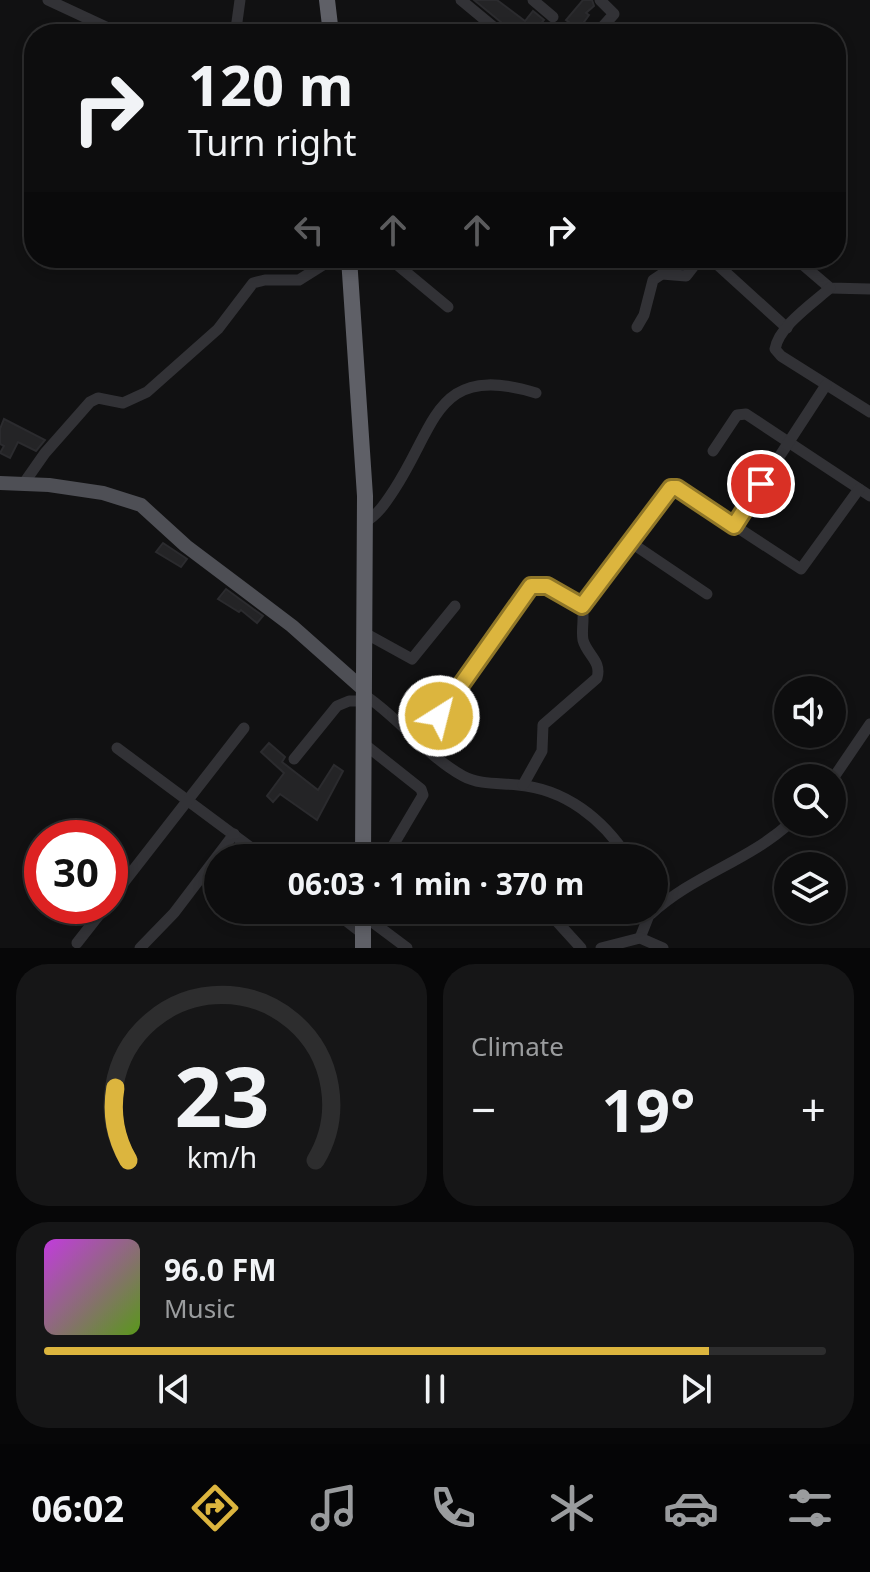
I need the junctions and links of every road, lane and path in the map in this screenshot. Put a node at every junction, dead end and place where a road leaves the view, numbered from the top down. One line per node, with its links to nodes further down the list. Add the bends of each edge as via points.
1 (48, 0): 8 (street)
2 (240, 0): 9 (street)
3 (327, 0): 10 (highway)
4 (461, 0): 11 (street)
5 (533, 0): 7 (street)
6 (600, 0): 12 (street, via 614,14)
7 (553, 17)
8 (100, 24)
9 (242, 24)
10 (330, 24)
11 (490, 24)
12 (605, 24)
13 (326, 268): 30 (street, via 299,280 253,283 218,329 147,392 123,403 98,398 90,402)
14 (348, 268): 33 (highway)
15 (401, 268): 21 (street)
16 (692, 268): 22 (street, via 686,276 657,275)
17 (721, 268): 23 (street)
18 (807, 268): 19 (street)
19 (830, 288): 20 (street); 23 (street)
20 (870, 289)
21 (448, 307)
22 (637, 327)
23 (787, 328): 24 (street, via 775,345 777,353)
24 (826, 385): 26 (street); 27 (street)
25 (536, 393): 33 (street, via 497,384 456,395 434,415 416,457 382,507)
26 (870, 412)
27 (789, 442): 28 (street, via 741,413); 31 (street); 34 (street)
28 (713, 451)
29 (0, 483): 30 (main road)
30 (24, 483): 40 (main road, via 103,493 141,505 292,626)
31 (859, 489): 32 (street); 34 (street, via 801,569)
32 (870, 496)
33 (365, 522): 39 (highway)
34 (734, 526): 35 (street, via 671,488)
35 (630, 542): 36 (street); 38 (street)
36 (707, 594)
37 (455, 606): 39 (street, via 412,659)
38 (582, 606): 43 (street, via 547,586 531,586); 48 (street, via 583,637 598,665 597,678 543,725 542,751)
39 (363, 632): 40 (highway)
40 (363, 695): 43 (street, via 390,712); 44 (highway); 46 (street, via 337,706)
41 (870, 724): 47 (street)
42 (244, 728): 49 (street)
43 (420, 742): 48 (street, via 468,779)
44 (363, 743): 53 (highway); 54 (street, via 423,795)
45 (117, 748): 49 (street)
46 (294, 759)
47 (843, 764)
48 (523, 785): 55 (street, via 581,807)
49 (188, 800): 50 (street); 56 (street)
50 (234, 834): 52 (street); 66 (street)
51 (775, 836): 57 (street)
52 (247, 844)
53 (363, 844)
54 (394, 844)
55 (618, 844)
56 (128, 877)
57 (668, 899)
58 (92, 924): 65 (street)
59 (346, 924): 64 (street)
60 (378, 924): 67 (street)
61 (559, 924): 68 (street)
62 (646, 924): 63 (street)
63 (640, 938): 69 (street); 70 (street)
64 (363, 941)
65 (77, 943)
66 (140, 948)
67 (407, 948)
68 (581, 948)
69 (601, 948)
70 (663, 948)

